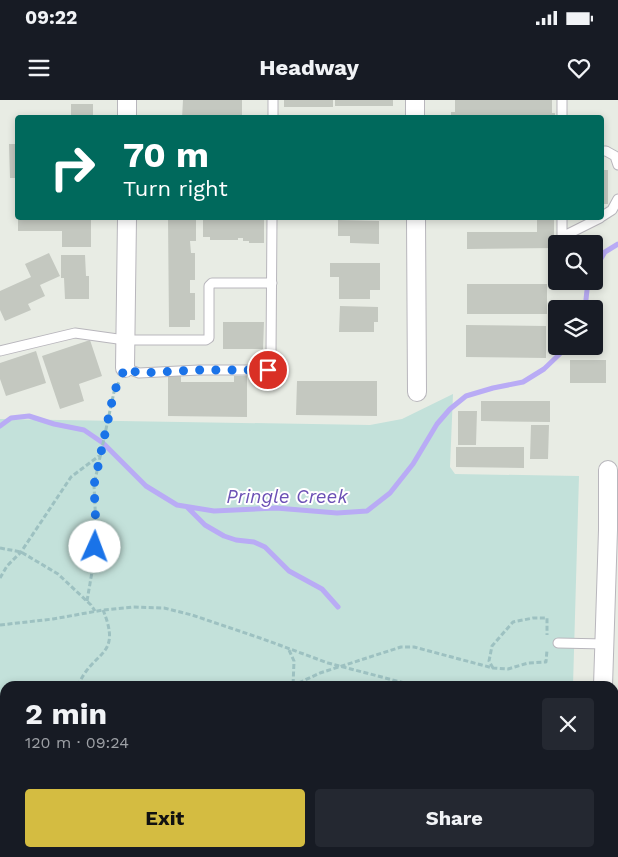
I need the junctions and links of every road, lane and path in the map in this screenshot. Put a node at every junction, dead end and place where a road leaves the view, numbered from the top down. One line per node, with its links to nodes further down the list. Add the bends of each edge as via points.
1 (128, 100): 5 (street)
2 (273, 100): 6 (lane)
3 (415, 100): 7 (street)
4 (562, 100): 8 (lane)
5 (127, 115)
6 (273, 115)
7 (415, 115)
8 (562, 115)
9 (604, 151): 10 (lane, via 615,156)
10 (618, 165)
11 (618, 200): 12 (lane)
12 (604, 215)
13 (126, 220): 21 (street)
14 (272, 220): 20 (lane)
15 (416, 220): 24 (street)
16 (562, 220): 18 (lane)
17 (596, 220): 19 (lane)
18 (562, 235)
19 (570, 235)
20 (272, 283): 21 (lane, via 212,283 209,286 209,338 206,340); 23 (lane, via 274,366 139,373)
21 (126, 340): 22 (lane, via 75,332); 23 (street)
22 (0, 351)
23 (125, 368): 25 (path, via 114,392)
24 (417, 392)
25 (99, 456): 28 (path, via 72,477); 30 (path, via 94,485 94,566)
26 (608, 470): 35 (street)
27 (0, 548): 28 (path)
28 (21, 552): 29 (path, via 6,566); 30 (path, via 58,574)
29 (0, 578)
30 (87, 601): 32 (path)
31 (104, 610): 32 (path); 36 (path, via 164,608); 39 (path, via 110,627 108,647)
32 (95, 611): 33 (path)
33 (0, 625)
34 (558, 643): 35 (lane)
35 (611, 645): 43 (street)
36 (289, 649): 37 (path); 40 (path, via 294,661)
37 (341, 667): 38 (path, via 401,647 414,647); 41 (path); 42 (path)
38 (493, 668): 38 (path, via 508,669 546,662 547,618 513,622 492,646 489,660)
39 (80, 681)
40 (292, 681)
41 (303, 681)
42 (396, 681)
43 (604, 681)

